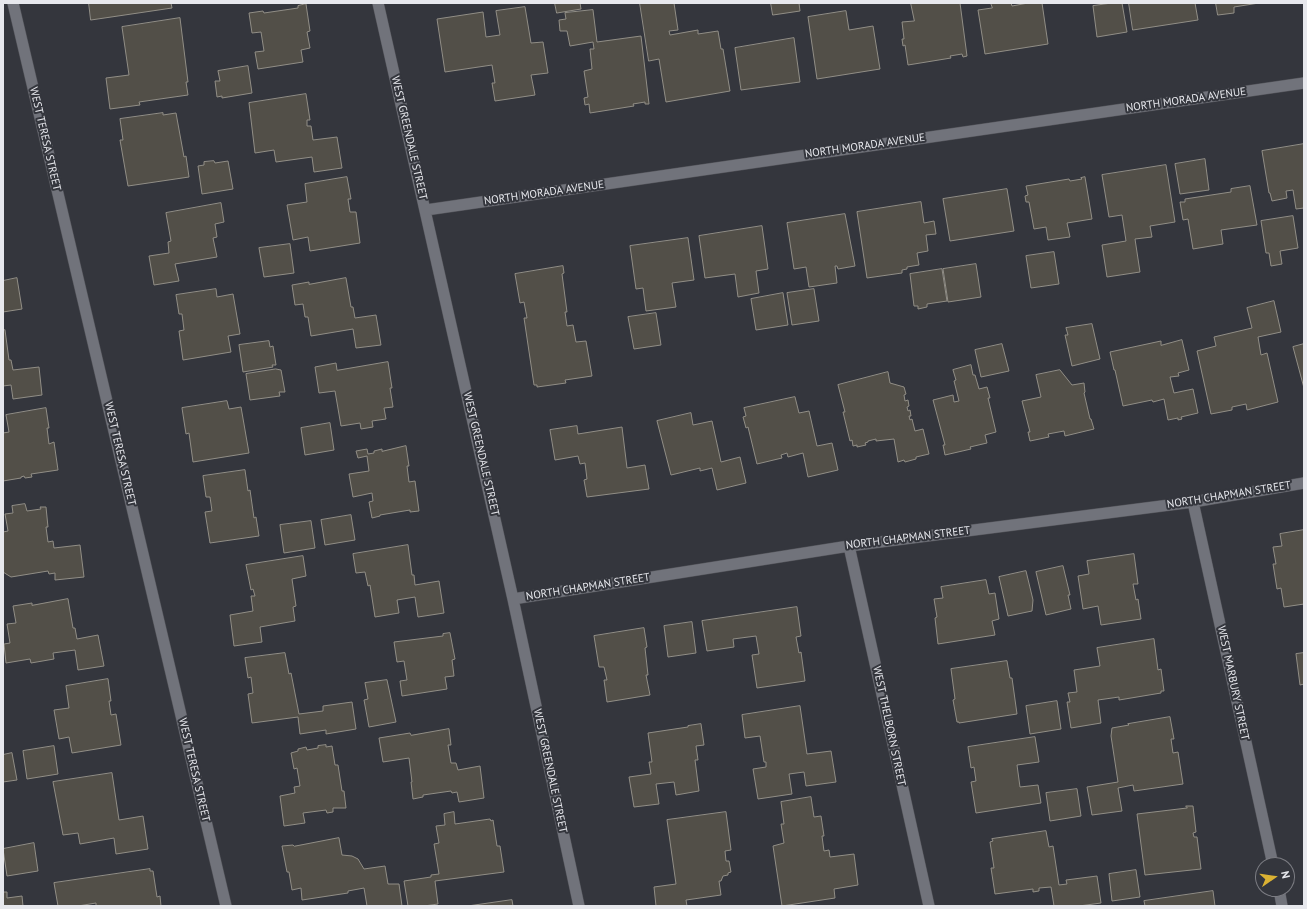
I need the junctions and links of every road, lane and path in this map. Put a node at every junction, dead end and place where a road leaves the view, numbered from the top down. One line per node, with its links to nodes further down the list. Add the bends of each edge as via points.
1 (13, 3): 10 (street, WEST TERESA STREET)
2 (378, 3): 4 (street, WEST GREENDALE STREET)
3 (1304, 82): 4 (street, NORTH MORADA AVENUE)
4 (426, 210): 8 (street, WEST GREENDALE STREET)
5 (1304, 483): 6 (street, NORTH CHAPMAN STREET)
6 (1193, 502): 7 (street, NORTH CHAPMAN STREET); 9 (street, WEST MARBURY STREET)
7 (849, 546): 8 (street, NORTH CHAPMAN STREET); 12 (street, WEST THELBORN STREET)
8 (513, 599): 11 (street, WEST GREENDALE STREET)
9 (1271, 857)
10 (226, 906)
11 (579, 906)
12 (929, 906)

